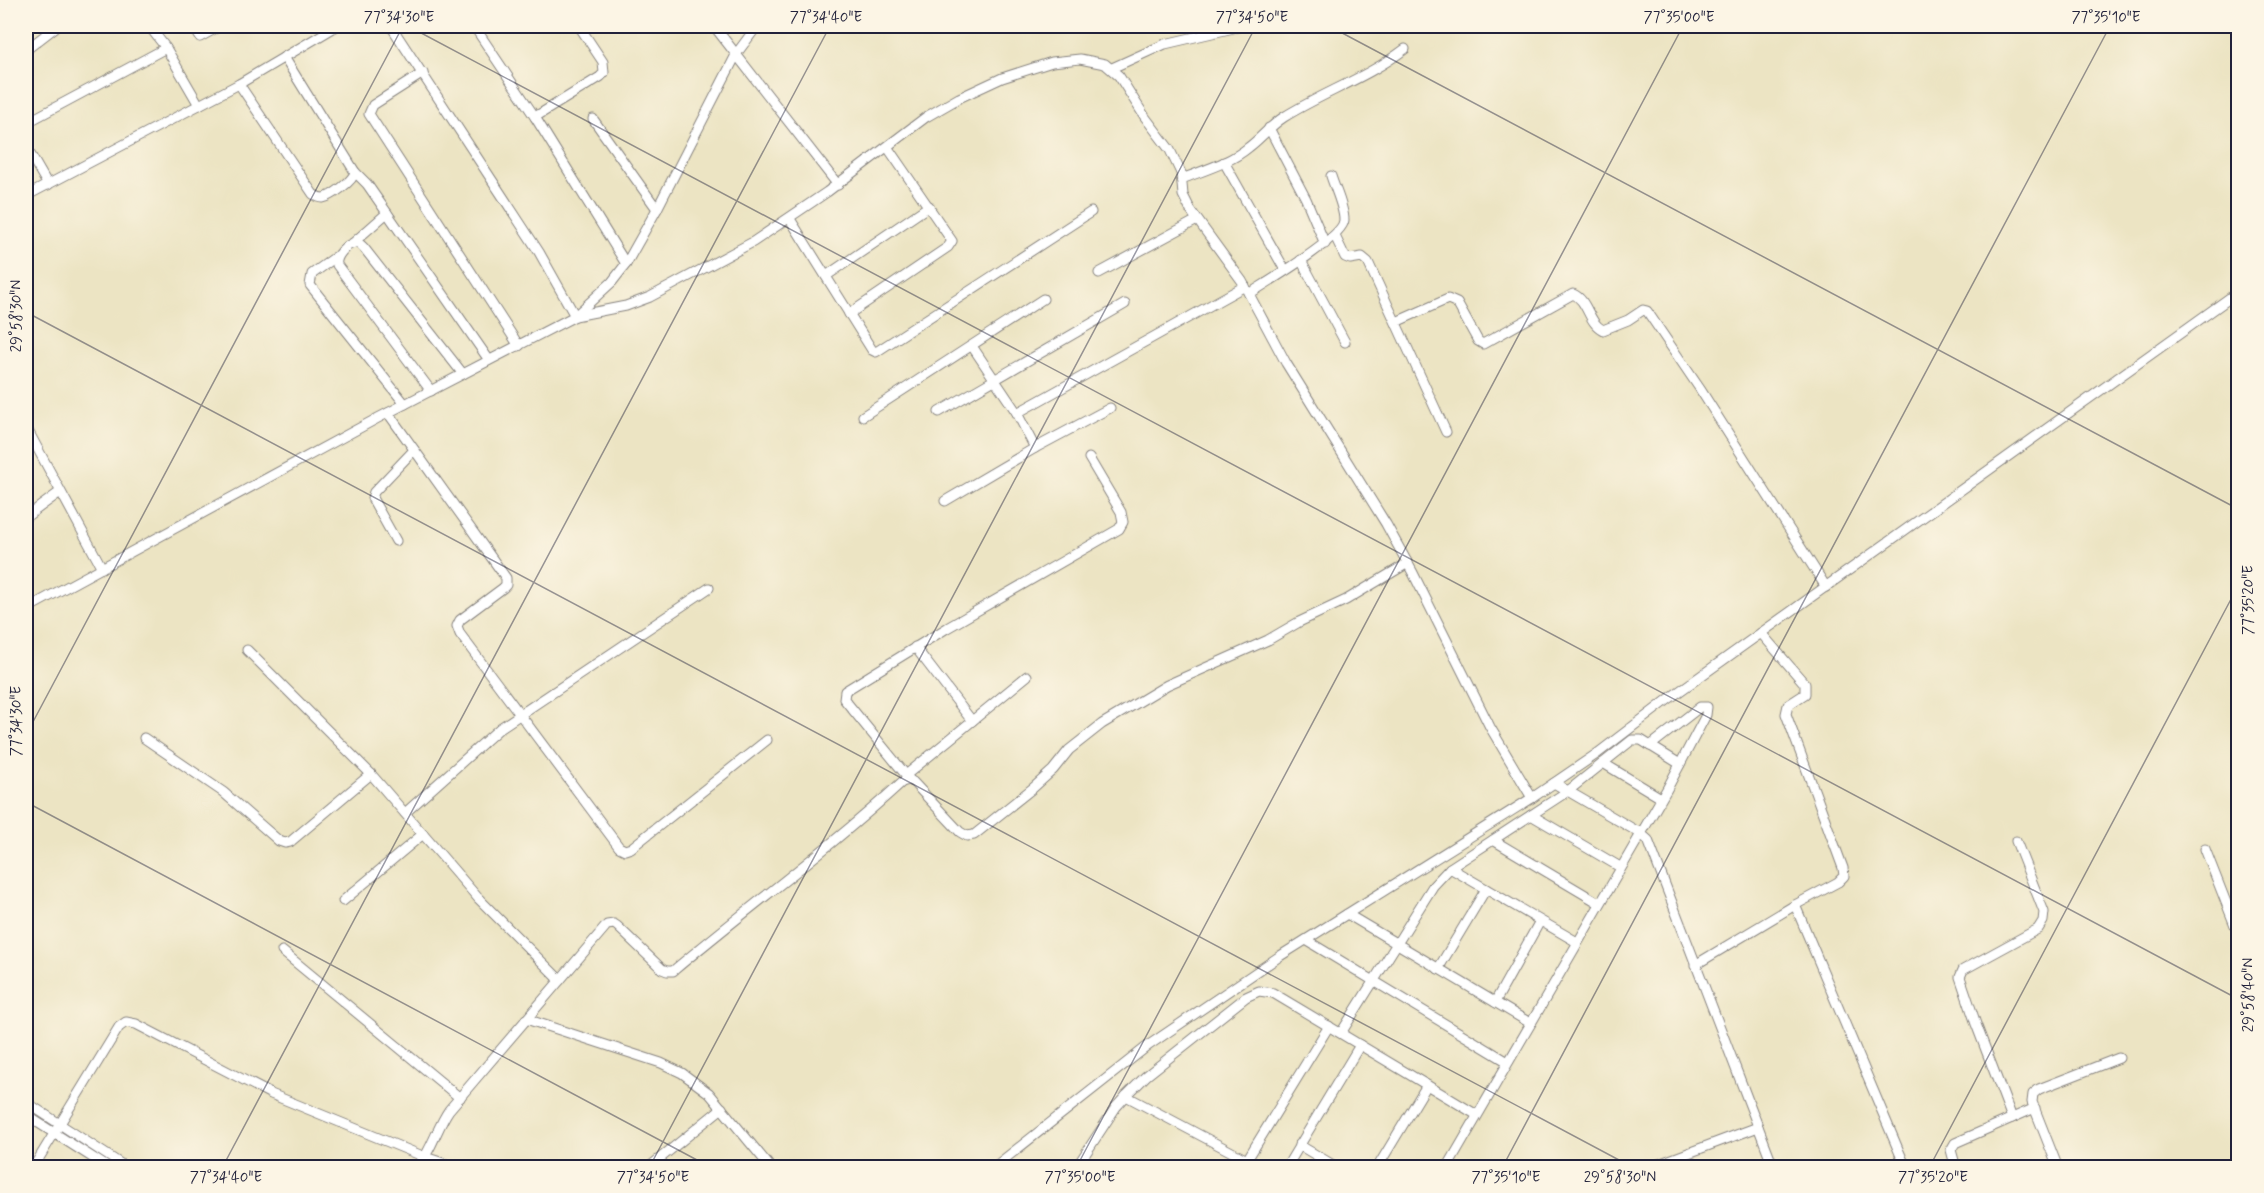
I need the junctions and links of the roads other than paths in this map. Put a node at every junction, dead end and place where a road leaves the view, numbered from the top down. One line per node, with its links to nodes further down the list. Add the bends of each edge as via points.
1 (57, 26): 14 (street)
2 (149, 26): 12 (street)
3 (193, 26): 4 (street, via 200,37)
4 (219, 26)
5 (391, 26): 18 (street)
6 (474, 26): 21 (street)
7 (579, 26): 21 (street, via 603,63 604,73)
8 (714, 26): 15 (street)
9 (757, 26): 15 (street)
10 (1242, 26): 17 (street, via 1165,44)
11 (335, 27): 16 (street)
12 (166, 48): 20 (street); 23 (street)
13 (1405, 49): 24 (street, via 1373,72 1318,98)
14 (26, 50)
15 (737, 53): 32 (street); 35 (street)
16 (284, 57): 19 (street); 28 (street)
17 (1112, 68): 26 (street, via 1080,59 1025,69 941,108); 30 (street, via 1170,150)
18 (423, 73): 54 (street, via 539,252); 57 (street, via 373,105 369,114)
19 (239, 84): 20 (street); 28 (street, via 315,196 326,197 352,180)
20 (199, 105): 31 (street)
21 (535, 117): 45 (street)
22 (593, 119): 35 (street)
23 (26, 123)
24 (1269, 128): 27 (street, via 1247,149); 42 (street, via 1306,199)
25 (26, 147): 31 (street)
26 (888, 148): 32 (street); 34 (street)
27 (1224, 162): 30 (street); 46 (street)
28 (355, 172): 37 (street)
29 (1331, 176): 40 (street, via 1344,218)
30 (1182, 179): 39 (street, via 1183,195)
31 (48, 185): 33 (street)
32 (838, 185): 38 (street)
33 (26, 196)
34 (929, 206): 48 (street); 53 (street, via 951,244)
35 (657, 209): 45 (street)
36 (1091, 212): 53 (street, via 878,351 872,350)
37 (387, 213): 41 (street); 59 (street)
38 (790, 219): 48 (street); 54 (street, via 650,297)
39 (1197, 220): 47 (street); 49 (street)
40 (1335, 236): 42 (street); 55 (street, via 1345,257 1362,257 1368,262)
41 (353, 243): 43 (street); 60 (street, via 364,248)
42 (1324, 244): 44 (street)
43 (337, 256): 62 (street, via 337,265); 63 (street, via 312,274 310,285)
44 (1301, 260): 46 (street); 56 (street)
45 (626, 264): 54 (street)
46 (1285, 270): 49 (street)
47 (1099, 273)
48 (826, 276): 53 (street)
49 (1247, 290): 67 (street); 78 (street, via 1286,363)
50 (2238, 292): 80 (street)
51 (1043, 299): 58 (street)
52 (1125, 304): 61 (street)
53 (849, 314)
54 (575, 316): 57 (street)
55 (1396, 322): 70 (street); 80 (street, via 1452,300 1483,344 1573,294 1603,330 1647,311)
56 (1344, 342)
57 (519, 346): 59 (street)
58 (972, 346): 61 (street); 68 (street)
59 (489, 360): 60 (street)
60 (463, 374): 62 (street)
61 (995, 380): 65 (street); 67 (street)
62 (431, 391): 63 (street)
63 (405, 405): 66 (street)
64 (1110, 408): 71 (street)
65 (939, 412)
66 (388, 413): 72 (street); 79 (street)
67 (1017, 413): 71 (street)
68 (863, 416)
69 (26, 427): 74 (street)
70 (1446, 432)
71 (1035, 448): 75 (street)
72 (414, 450): 77 (street, via 372,498); 87 (street, via 506,578 503,588 457,626)
73 (1089, 458): 84 (street, via 1121,512 1122,526)
74 (60, 492): 76 (street); 79 (street)
75 (945, 501)
76 (26, 517)
77 (396, 541)
78 (1408, 563): 95 (street, via 1346,600 1167,686 1102,724 1069,750 1040,782 974,835 960,832); 98 (street, via 1490,727)
79 (102, 568): 82 (street)
80 (1826, 587): 83 (street)
81 (709, 588): 87 (street)
82 (26, 609)
83 (1761, 633): 96 (street); 112 (street, via 1806,687 1803,696 1788,705 1786,714 1844,873 1839,882)
84 (915, 647): 88 (street); 95 (street, via 847,688 844,695)
85 (247, 650): 94 (street)
86 (1027, 676): 88 (street)
87 (520, 714): 90 (street, via 625,850); 100 (street, via 485,740)
88 (972, 721): 95 (street)
89 (144, 738): 94 (street, via 209,781 285,843)
90 (767, 740)
91 (1650, 746): 92 (street, via 1634,739); 93 (street); 93 (street, via 1700,707 1707,707)
92 (1603, 763): 97 (street); 99 (street)
93 (1680, 764): 99 (street)
94 (371, 774): 100 (street)
95 (908, 778): 122 (street, via 824,851 673,970 662,969 617,926 610,924)
96 (1554, 783): 97 (street); 98 (street)
97 (1568, 791): 101 (street); 102 (street)
98 (1532, 798): 113 (street)
99 (1661, 798): 102 (street)
100 (405, 813): 103 (street)
101 (1531, 815): 104 (street); 107 (street)
102 (1640, 833): 107 (street); 120 (street, via 1648,840)
103 (423, 834): 110 (street); 122 (street, via 491,912)
104 (1493, 840): 108 (street); 111 (street)
105 (2016, 841): 140 (street, via 2042,907 2043,921 2038,929 1963,970 1960,977)
106 (2205, 849): 115 (street)
107 (1620, 867): 111 (street)
108 (1450, 868): 109 (street); 118 (street, via 1433,886)
109 (1486, 889): 114 (street); 121 (street)
110 (343, 901)
111 (1599, 903): 117 (street)
112 (1795, 905): 120 (street); 161 (street)
113 (1347, 914): 116 (street); 118 (street)
114 (1540, 921): 117 (street); 124 (street)
115 (2238, 933)
116 (1306, 940): 123 (street); 153 (street, via 1149,1045)
117 (1577, 942): 126 (street)
118 (1396, 944): 121 (street); 123 (street)
119 (282, 951): 134 (street)
120 (1695, 965): 141 (street)
121 (1438, 969): 124 (street)
122 (560, 980): 125 (street)
123 (1373, 981): 128 (street); 131 (street)
124 (1495, 1002): 126 (street)
125 (526, 1019): 134 (street); 136 (street, via 673,1068 701,1086)
126 (1530, 1023): 131 (street)
127 (1329, 1026): 128 (street); 133 (street, via 1273,993 1253,992); 145 (street)
128 (1341, 1033): 129 (street)
129 (1360, 1045): 132 (street); 143 (street)
130 (2118, 1058): 137 (street, via 2036,1091 2032,1098)
131 (1508, 1062): 139 (street)
132 (1427, 1085): 139 (street); 157 (street)
133 (1126, 1096): 145 (street); 154 (street)
134 (460, 1098): 144 (street, via 443,1119)
135 (26, 1102): 142 (street)
136 (722, 1108): 151 (street); 152 (street)
137 (2035, 1108): 140 (street); 163 (street)
138 (26, 1115): 142 (street)
139 (1477, 1115): 158 (street)
140 (2012, 1118): 162 (street, via 1955,1143 1951,1150)
141 (1758, 1126): 159 (street); 160 (street)
142 (57, 1129): 144 (street, via 118,1027 131,1022 254,1086); 146 (street); 147 (street); 148 (street)
143 (1299, 1145): 155 (street); 156 (street)
144 (425, 1157): 149 (street); 150 (street)
145 (1244, 1164)
146 (33, 1167)
147 (109, 1167)
148 (127, 1167)
149 (416, 1167)
150 (458, 1167)
151 (648, 1167)
152 (771, 1167)
153 (993, 1167)
154 (1076, 1167)
155 (1286, 1167)
156 (1338, 1167)
157 (1377, 1167)
158 (1446, 1167)
159 (1648, 1167)
160 (1774, 1167)
161 (1906, 1167)
162 (1956, 1167)
163 (2058, 1167)

